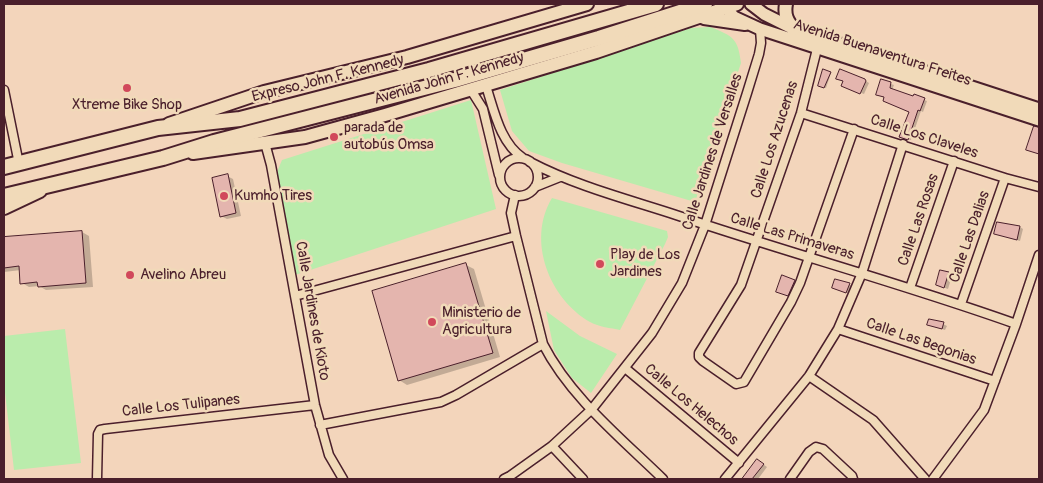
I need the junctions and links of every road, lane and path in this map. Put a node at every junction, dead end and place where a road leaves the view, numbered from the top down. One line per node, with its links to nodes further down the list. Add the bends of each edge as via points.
1 (587, 4): 18 (main road, via 407,57 264,92)
2 (656, 4): 18 (highway, Expreso John F. Kennedy, via 240,119)
3 (706, 4): 7 (main road); 22 (highway, via 527,59)
4 (751, 4): 9 (main road, Avenida Buenaventura Freites)
5 (786, 4): 9 (main road, via 785,14)
6 (728, 5): 7 (main road, Avenida John F. Kennedy); 8 (main road, Avenida Buenaventura Freites, via 734,17)
7 (696, 19): 8 (main road); 12 (main road, Avenida John F. Kennedy)
8 (745, 24): 10 (main road, Avenida Buenaventura Freites)
9 (794, 29): 15 (main road, Avenida Buenaventura Freites)
10 (760, 30): 11 (main road, Avenida Buenaventura Freites); 36 (street, Calle Jardines de Versalles, via 759,54)
11 (817, 48): 16 (street, Calle Los Azucenas); 17 (main road, Avenida Buenaventura Freites)
12 (486, 86): 14 (main road, Avenida John F. Kennedy); 23 (street, Calle Las Primaveras, via 502,132 516,153)
13 (4, 90): 25 (street)
14 (471, 90): 20 (main road, Avenida John F. Kennedy, via 305,137); 29 (street, via 483,108)
15 (1039, 108)
16 (801, 113): 19 (street, Calle Los Claveles); 38 (street, Calle Los Azucenas)
17 (1039, 120)
18 (158, 128): 25 (highway, Expreso John F. Kennedy)
19 (854, 129): 21 (street, Calle Los Claveles); 40 (street)
20 (265, 143): 22 (main road, Avenida John F. Kennedy); 43 (street, Calle Jardines de Kioto)
21 (903, 144): 24 (street, Calle Los Claveles); 41 (street)
22 (163, 158): 30 (highway)
23 (528, 160): 27 (street, Calle Las Primaveras); 29 (street, via 518,158 507,163); 31 (street, via 538,176)
24 (954, 161): 28 (street, Calle Los Claveles); 42 (street, Calle Las Rosas)
25 (19, 164): 26 (highway, Expreso John F. Kennedy)
26 (4, 168)
27 (560, 177): 31 (street); 36 (street, Calle Las Primaveras)
28 (1005, 178): 32 (street, Calle Los Claveles); 44 (street, Calle Las Dalias)
29 (500, 180): 33 (street, via 505,190)
30 (57, 183): 34 (highway); 35 (main road)
31 (535, 187): 33 (street, via 526,194)
32 (1039, 187)
33 (515, 195): 37 (street, via 511,213)
34 (4, 196)
35 (4, 208)
36 (705, 225): 38 (street, Calle Las Primaveras); 48 (street, Calle Jardines de Versalles, via 682,283 652,333)
37 (516, 236): 43 (street); 47 (street)
38 (755, 241): 40 (street, Calle Las Primaveras); 40 (street, Calle Los Azucenas, via 741,285 699,353 703,361 736,384 744,382 791,302)
39 (1039, 254): 45 (street)
40 (807, 258): 41 (street, Calle Las Primaveras)
41 (862, 273): 42 (street, Calle Las Primaveras); 46 (street)
42 (910, 288): 44 (street, Calle Las Primaveras)
43 (295, 296): 51 (street, Calle Jardines de Kioto)
44 (961, 304): 45 (street, Calle Las Primaveras)
45 (1016, 324): 50 (street)
46 (838, 328): 49 (street); 50 (street, Calle Las Begonias)
47 (543, 344): 52 (street, via 568,384); 53 (street, via 441,402)
48 (625, 368): 52 (street, Calle Jardines de Versalles); 55 (street, Calle Los Helechos)
49 (808, 376): 55 (street); 64 (street, via 874,420)
50 (995, 381): 65 (street, via 984,410)
51 (315, 405): 53 (street, Calle Jardines de Kioto); 56 (street, Calle Los Tulipanes, via 100,430)
52 (592, 409): 54 (street, Calle Jardines de Versalles); 60 (street)
53 (320, 425): 57 (street, Calle Jardines de Kioto, via 329,455)
54 (552, 446): 58 (street, Calle Jardines de Versalles); 59 (street)
55 (739, 463): 61 (street)
56 (97, 479)
57 (344, 479)
58 (504, 479)
59 (583, 479)
60 (663, 479)
61 (725, 479)
62 (790, 479): 63 (street, via 816,447 823,449)
63 (853, 479)
64 (925, 479)
65 (933, 479)

